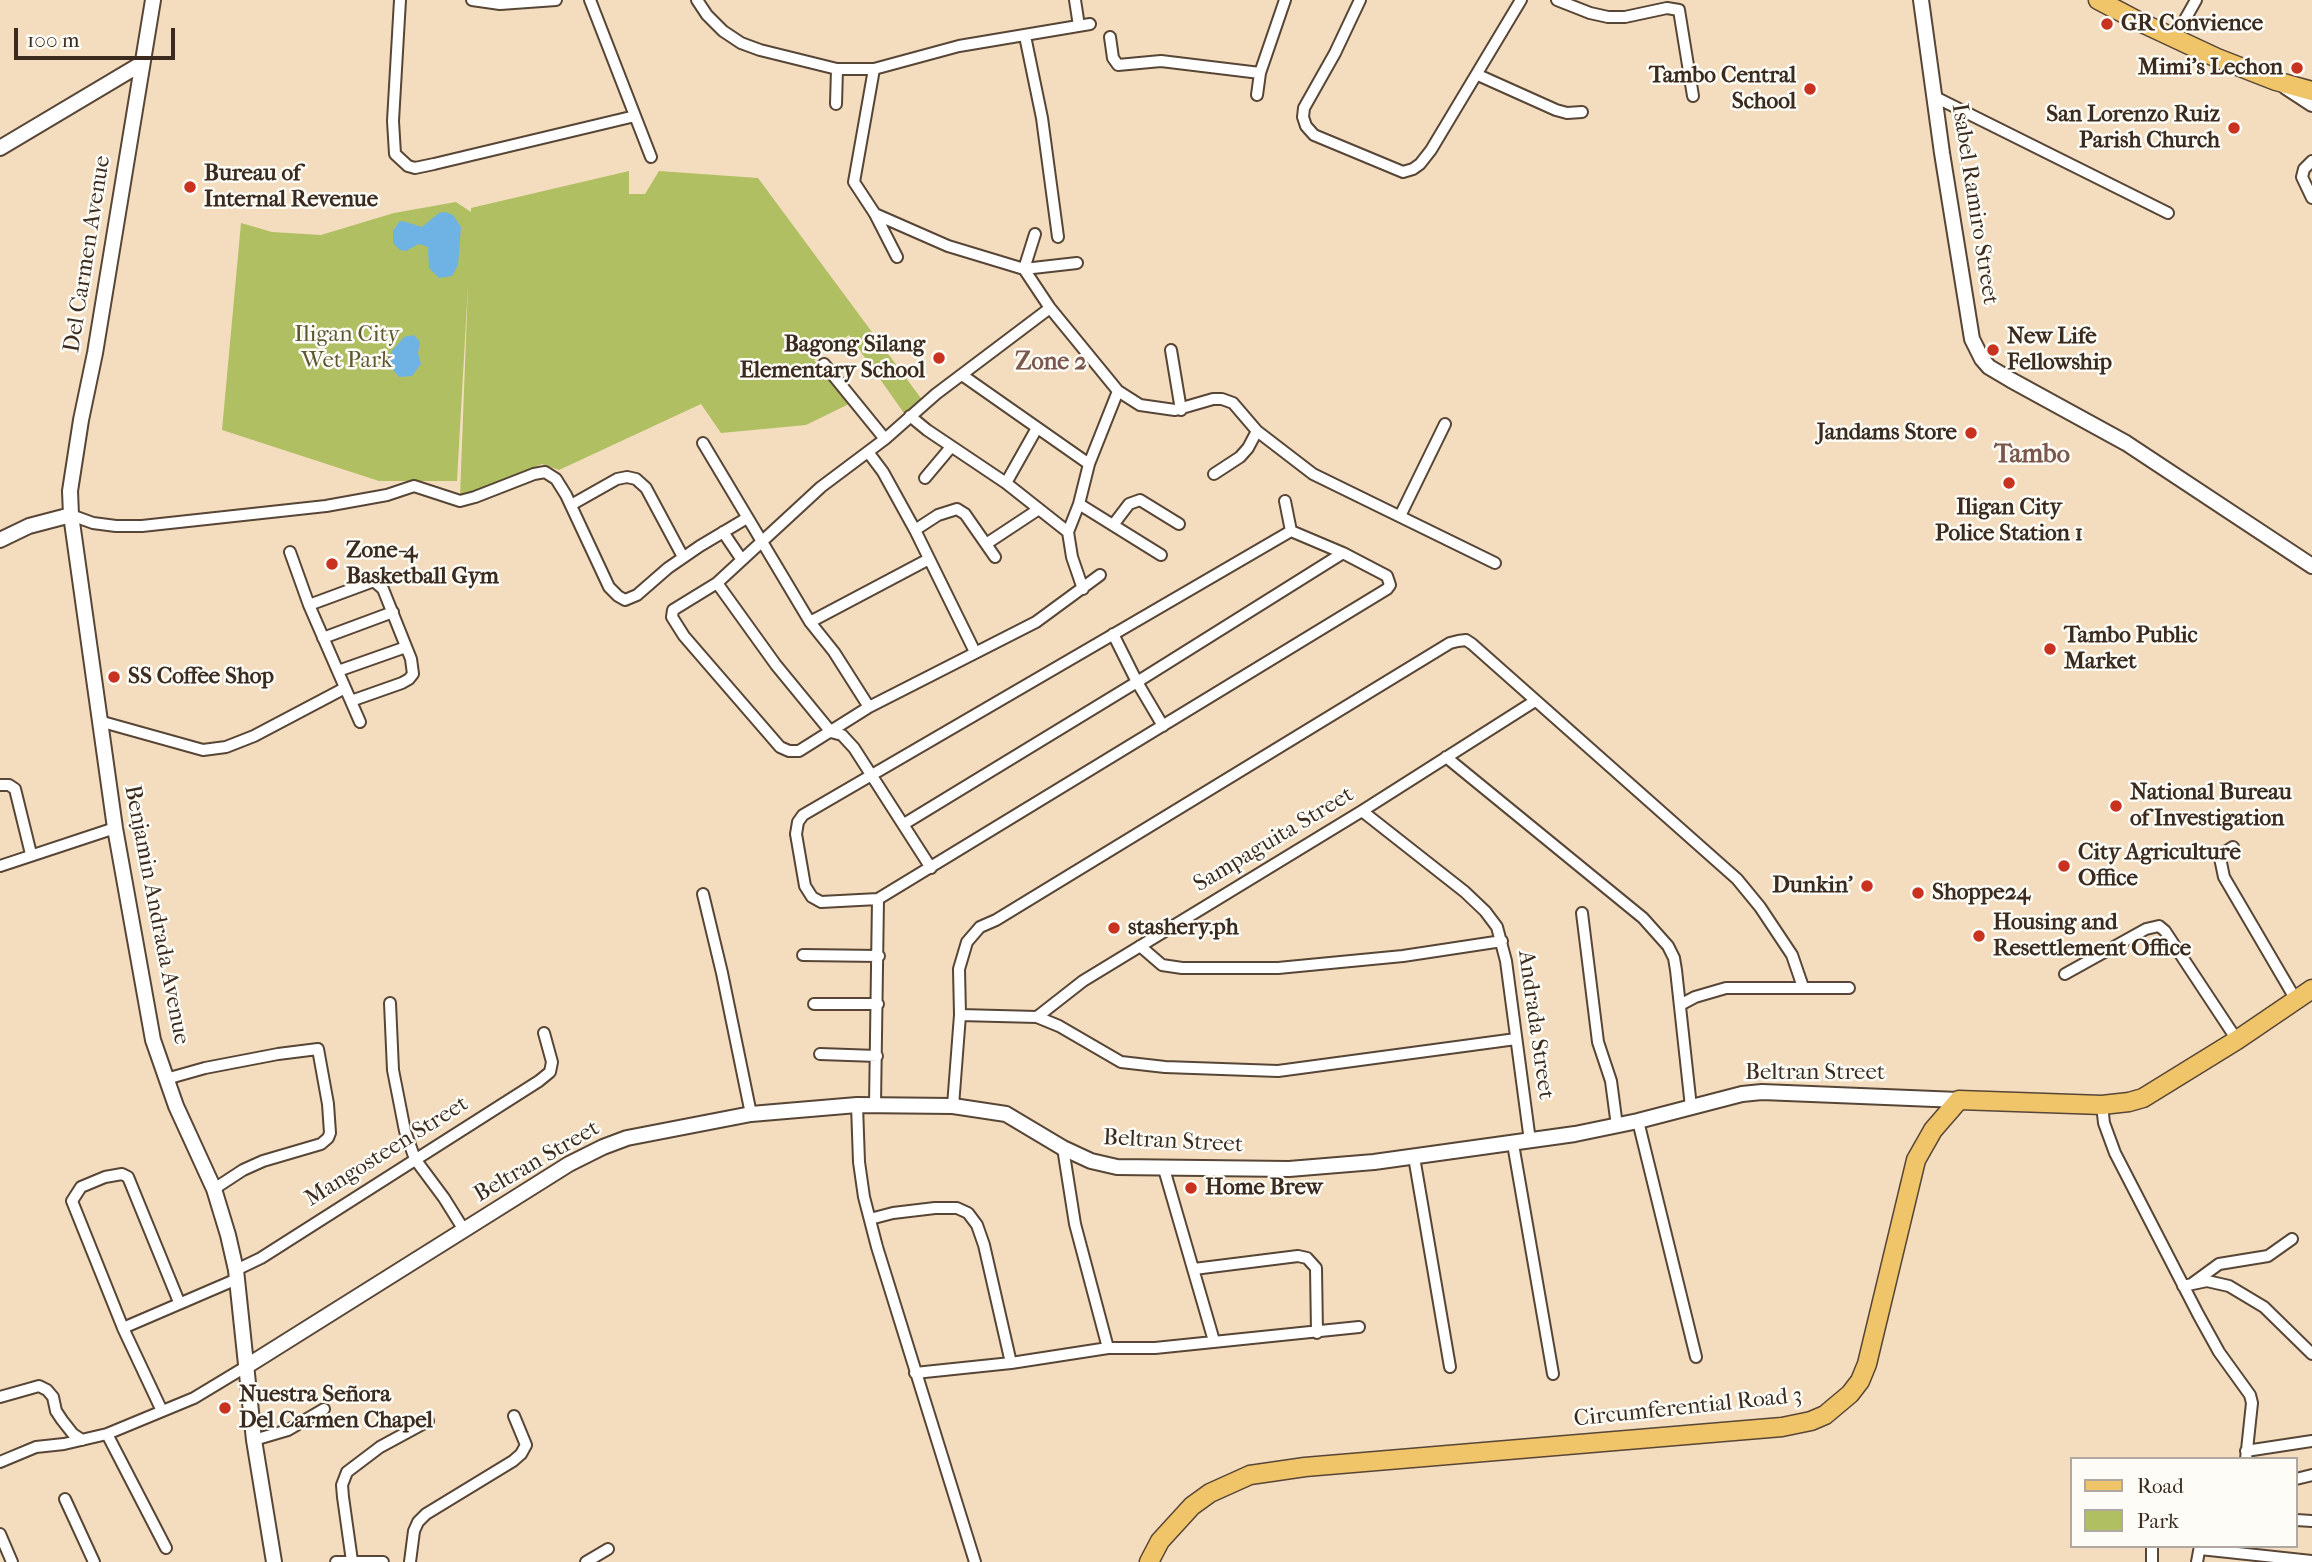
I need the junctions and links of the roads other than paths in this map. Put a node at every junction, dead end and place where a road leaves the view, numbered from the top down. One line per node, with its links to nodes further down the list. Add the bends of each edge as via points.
1 (153, 0): 18 (street, Del Carmen Avenue)
2 (400, 0): 31 (street, via 393,121 396,154 408,166 434,164)
3 (471, 0): 4 (street, via 500,4)
4 (556, 0)
5 (590, 0): 31 (street)
6 (697, 0): 19 (street, via 723,31 741,43)
7 (1075, 0): 15 (street, via 1085,25)
8 (1286, 0): 21 (street)
9 (1360, 0): 22 (street, via 1304,108 1306,126 1314,135 1393,169 1413,169 1431,150)
10 (1521, 0): 22 (street)
11 (1557, 0): 26 (street, via 1608,17 1679,10)
12 (1922, 0): 27 (street, Isabel Ramiro Street)
13 (2098, 0): 17 (main road)
14 (2196, 0): 17 (street)
15 (1025, 36): 20 (street, via 959,46); 39 (street)
16 (1110, 37): 21 (street, via 1118,65 1161,61)
17 (2174, 38): 23 (main road)
18 (141, 64): 32 (street); 65 (street, Del Carmen Avenue, via 79,431)
19 (837, 69): 20 (street); 28 (street)
20 (874, 69): 37 (street, via 854,182)
21 (1260, 73): 25 (street)
22 (1478, 75): 30 (street, via 1556,110)
23 (2274, 80): 24 (main road); 29 (street)
24 (2312, 89)
25 (1257, 95)
26 (1693, 96)
27 (1935, 97): 36 (street); 85 (street, Isabel Ramiro Street, via 1972,339 1982,359 2011,380 2126,443)
28 (836, 104)
29 (2312, 104)
30 (1582, 112)
31 (635, 116): 33 (street)
32 (0, 148)
33 (651, 157)
34 (2312, 161): 35 (street, via 2302,177)
35 (2312, 198)
36 (2168, 213)
37 (875, 214): 40 (street); 42 (street, via 948,246)
38 (1035, 234): 42 (street)
39 (1058, 237)
40 (897, 257)
41 (1077, 263): 42 (street)
42 (1024, 269): 43 (street)
43 (1050, 309): 46 (street); 47 (street)
44 (1171, 350): 48 (street)
45 (824, 364): 53 (street)
46 (962, 375): 49 (street); 51 (street)
47 (1118, 391): 48 (street, via 1140,405); 57 (street)
48 (1181, 410): 52 (street, via 1222,399 1233,403)
49 (910, 416): 53 (street); 55 (street)
50 (1445, 424): 66 (street)
51 (1037, 428): 57 (street); 60 (street)
52 (1257, 431): 58 (street, via 1240,457); 66 (street, via 1313,474)
53 (885, 439): 56 (street)
54 (703, 443): 67 (street)
55 (951, 447): 59 (street); 60 (street)
56 (868, 452): 70 (street); 75 (street, via 821,487)
57 (1089, 464): 62 (street)
58 (1214, 474)
59 (925, 478)
60 (1006, 483): 64 (street)
61 (1285, 501): 71 (street)
62 (1079, 504): 69 (street); 73 (street)
63 (571, 505): 65 (street, via 556,480 545,472 460,501 414,486 326,506 142,526 104,525); 80 (street, via 617,479 636,479 646,488); 80 (street, via 609,587 625,600)
64 (1039, 509): 73 (street); 76 (street)
65 (71, 514): 74 (street); 102 (street, Benjamin Andrada Avenue)
66 (1399, 516): 84 (street)
67 (747, 518): 72 (street); 75 (street)
68 (1180, 524): 69 (street, via 1140,500 1129,504)
69 (1113, 525): 79 (street)
70 (915, 530): 76 (street, via 957,509); 82 (street)
71 (1291, 531): 78 (street); 92 (street)
72 (723, 532): 80 (street); 83 (street)
73 (1068, 532): 88 (street)
74 (0, 540)
75 (762, 542): 83 (street); 91 (street)
76 (986, 544): 81 (street)
77 (290, 552): 89 (street)
78 (1343, 553): 97 (street); 104 (street, via 1387,576 1390,585)
79 (1161, 555)
80 (684, 557)
81 (995, 557)
82 (929, 559): 91 (street); 95 (street)
83 (742, 560): 87 (street)
84 (1495, 563)
85 (2312, 566)
86 (1100, 575): 88 (street)
87 (717, 583): 105 (street); 105 (street, via 673,611 675,624 780,747 799,751)
88 (1083, 589): 95 (street, via 1036,622)
89 (309, 605): 90 (street, via 374,582 383,589); 93 (street)
90 (393, 612): 93 (street); 94 (street)
91 (810, 622): 101 (street)
92 (1113, 634): 97 (street); 107 (street)
93 (323, 638): 96 (street)
94 (406, 647): 96 (street); 99 (street, via 413,674 409,679)
95 (975, 652): 101 (street)
96 (338, 671): 98 (street)
97 (1137, 682): 104 (street); 110 (street)
98 (345, 688): 99 (street); 102 (street, via 226,747 203,750)
99 (351, 701): 103 (street)
100 (1535, 701): 106 (street, Sampaguita Street); 124 (street, via 1737,879 1792,955); 132 (street, via 1472,644 1466,640 1450,643 980,927 967,942 959,969)
101 (869, 707): 105 (street)
102 (99, 721): 111 (street, Benjamin Andrada Avenue)
103 (360, 723)
104 (1163, 726): 115 (street)
105 (831, 732): 107 (street, via 842,735)
106 (1446, 757): 109 (street, Sampaguita Street); 131 (street, via 1659,934 1674,958)
107 (873, 775): 110 (street); 117 (street, via 803,815 796,834 805,886 812,897 821,902)
108 (0, 785): 113 (street, via 15,789)
109 (1362, 811): 119 (street, Andrada Street, via 1465,892 1491,919); 120 (street, Sampaguita Street)
110 (904, 824): 115 (street)
111 (115, 828): 113 (street); 139 (street, Benjamin Andrada Avenue, via 153,1040)
112 (2233, 847): 127 (street, via 2220,858 2224,877)
113 (31, 854): 114 (street)
114 (0, 866)
115 (931, 868): 117 (street)
116 (703, 894): 146 (street)
117 (878, 899): 122 (street)
118 (1582, 913): 148 (street, via 1598,1042 1611,1081)
119 (1502, 941): 120 (street, via 1278,968 1162,965); 135 (street, Andrada Street)
120 (1140, 946): 133 (street, Sampaguita Street, via 1083,981)
121 (803, 955): 122 (street)
122 (879, 956): 130 (street)
123 (2065, 974): 136 (street, via 2159,926)
124 (1803, 987): 125 (street); 131 (street, via 1726,988)
125 (1849, 988)
126 (2312, 989): 127 (main road)
127 (2296, 1000): 136 (main road)
128 (390, 1003): 153 (street, via 397,1098)
129 (814, 1004): 130 (street)
130 (878, 1004): 138 (street)
131 (1680, 1005): 145 (street)
132 (960, 1015): 133 (street); 144 (street)
133 (1037, 1017): 135 (street, via 1121,1062 1165,1067 1278,1071)
134 (544, 1032): 153 (street, Mangosteen Street, via 550,1072)
135 (1516, 1038): 149 (street, Andrada Street)
136 (2237, 1040): 143 (main road, via 2143,1098)
137 (820, 1054): 138 (street)
138 (877, 1056): 142 (street)
139 (166, 1079): 155 (street, Benjamin Andrada Avenue); 155 (street, via 318,1049 330,1133 325,1141 263,1161)
140 (1959, 1100): 143 (main road); 145 (street, Beltran Street, via 1762,1092); 203 (main road, Circumferential Road 3, via 1933,1130 1916,1160 1860,1381 1825,1415 1782,1427 1305,1466 1250,1475 1192,1506 1160,1541)
141 (858, 1105): 142 (street, Beltran Street); 146 (street, Beltran Street); 156 (street, via 859,1162)
142 (875, 1105): 144 (street, Beltran Street)
143 (2102, 1105): 161 (street, via 2115,1153)
144 (953, 1106): 151 (street, Beltran Street, via 1006,1114)
145 (1691, 1107): 147 (street, Beltran Street)
146 (751, 1114): 157 (street, Beltran Street, via 627,1138 603,1147)
147 (1638, 1121): 148 (street, Beltran Street); 169 (street)
148 (1617, 1126): 149 (street, Beltran Street)
149 (1530, 1141): 150 (street, Beltran Street)
150 (1513, 1144): 152 (street, Beltran Street); 174 (street)
151 (1063, 1148): 154 (street, Beltran Street, via 1117,1167); 167 (street, via 1075,1224)
152 (1414, 1157): 154 (street, Beltran Street, via 1289,1169); 172 (street)
153 (415, 1159): 157 (street); 160 (street, Mangosteen Street)
154 (1164, 1169): 159 (street)
155 (214, 1189): 160 (street, Benjamin Andrada Avenue)
156 (870, 1219): 170 (street, via 935,1208 968,1213 984,1245); 173 (street)
157 (464, 1230): 171 (street, Beltran Street)
158 (2292, 1239): 161 (street, via 2268,1256 2219,1264)
159 (1194, 1269): 165 (street, via 1307,1258 1316,1268); 166 (street)
160 (236, 1274): 162 (street, Mangosteen Street); 171 (street, Benjamin Andrada Avenue)
161 (2188, 1284): 168 (street, via 2221,1283 2253,1300); 184 (street, via 2219,1352 2252,1403)
162 (179, 1302): 164 (street, Mangosteen Street); 164 (street, via 128,1177 105,1177 81,1187 72,1201)
163 (1359, 1327): 165 (street)
164 (123, 1328): 177 (street)
165 (1317, 1333): 166 (street)
166 (1214, 1341): 167 (street)
167 (1108, 1349): 170 (street)
168 (2312, 1354)
169 (1696, 1357)
170 (1011, 1363): 173 (street)
171 (247, 1366): 177 (street, via 219,1385); 182 (street, Benjamin Andrada Avenue)
172 (1450, 1367)
173 (915, 1373): 202 (street)
174 (1553, 1374)
175 (0, 1397): 181 (street, via 39,1386 47,1390 62,1420)
176 (324, 1409): 182 (street, via 288,1430)
177 (162, 1411): 180 (street)
178 (514, 1416): 200 (street, via 526,1445 521,1454 426,1514 414,1531)
179 (428, 1421): 193 (street, via 380,1447 347,1472 342,1497)
180 (107, 1434): 181 (street); 188 (street)
181 (82, 1440): 185 (street, via 36,1447)
182 (254, 1440): 197 (street, Benjamin Andrada Avenue)
183 (2312, 1441): 184 (street)
184 (2246, 1455)
185 (0, 1462)
186 (65, 1499): 196 (street)
187 (0, 1534): 195 (street)
188 (166, 1548)
189 (2200, 1548): 190 (street); 204 (street)
190 (2226, 1548): 192 (street); 205 (street)
191 (608, 1549): 201 (street)
192 (2273, 1555): 194 (street)
193 (352, 1561): 198 (street); 199 (street)
194 (2312, 1561)
195 (12, 1562)
196 (94, 1562)
197 (275, 1562)
198 (336, 1562)
199 (383, 1562)
200 (410, 1562)
201 (586, 1562)
202 (975, 1562)
203 (1149, 1562)
204 (2197, 1562)
205 (2223, 1562)

